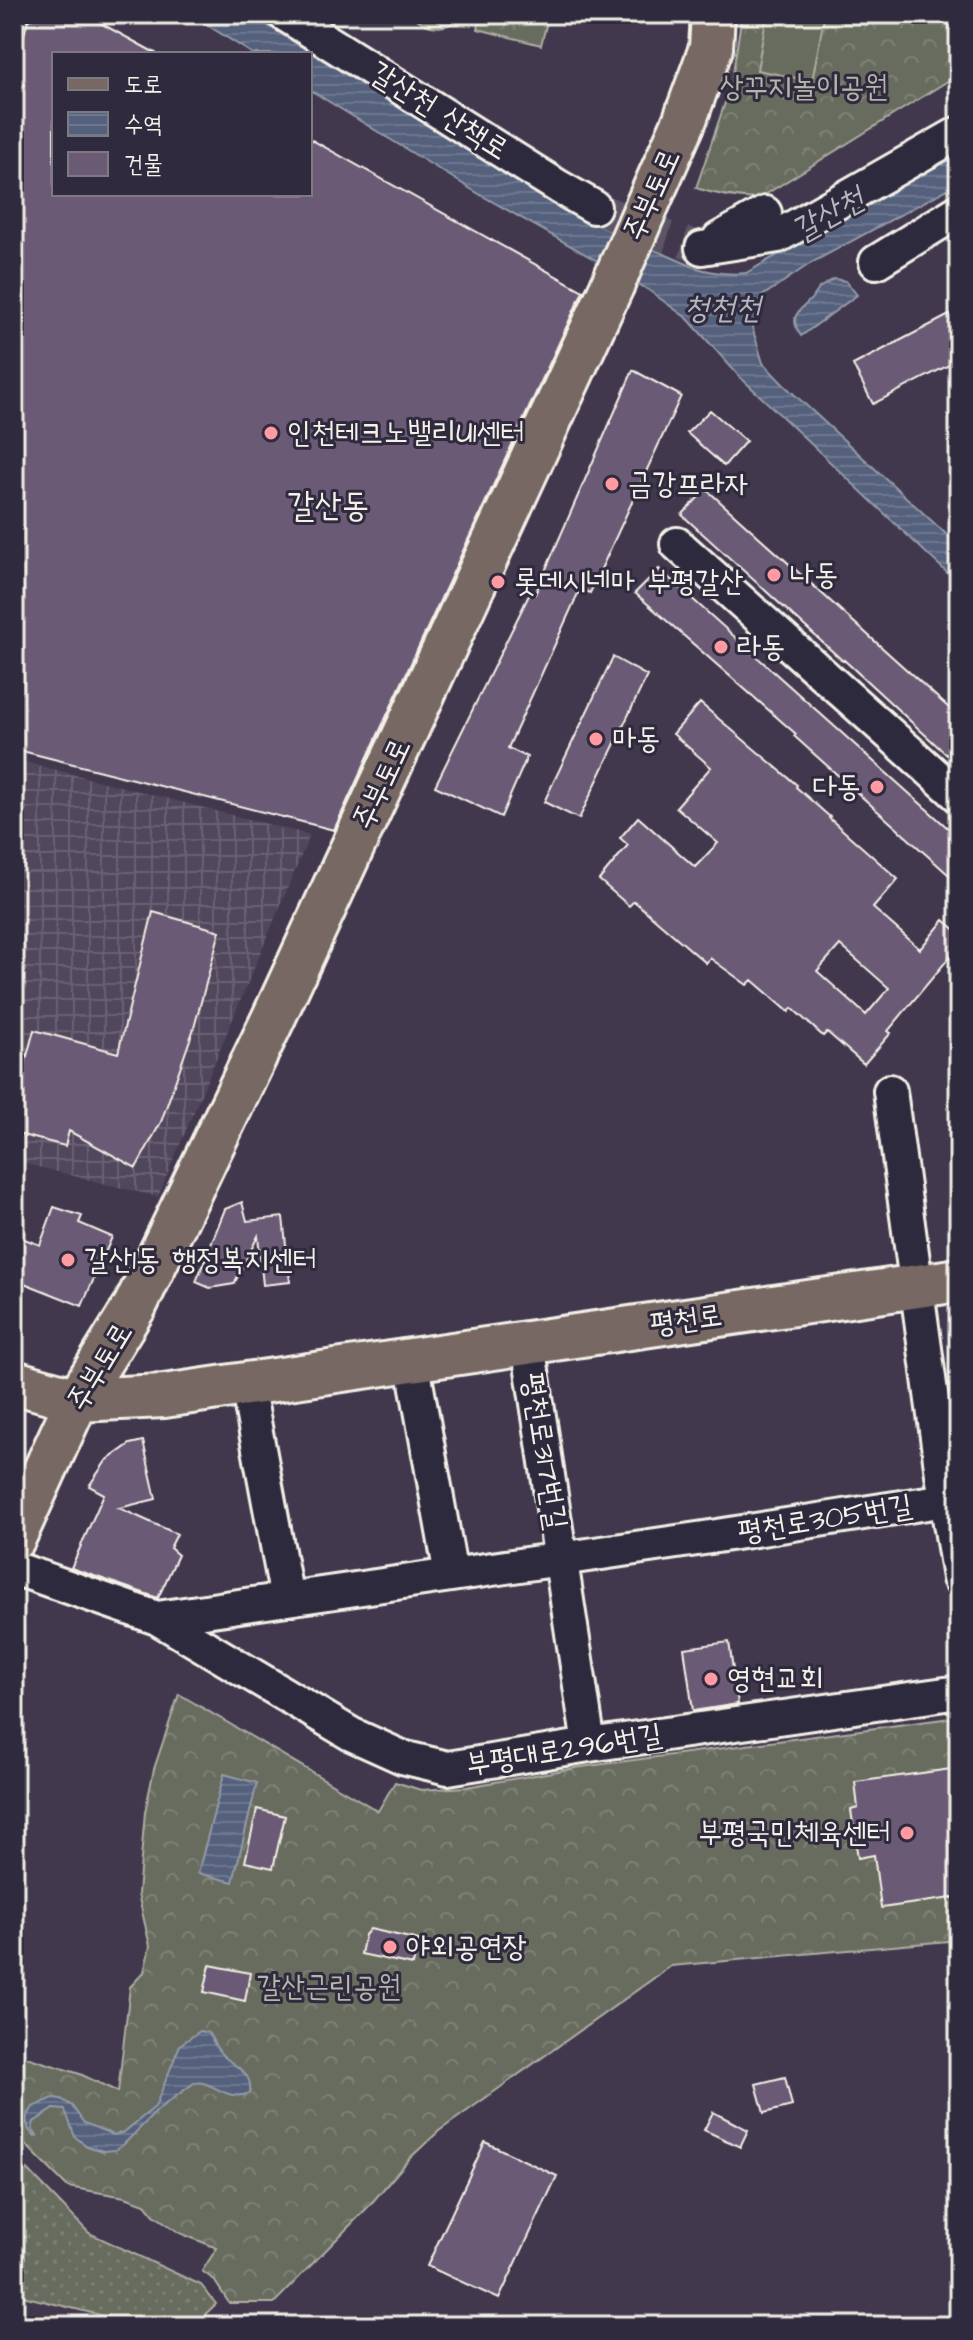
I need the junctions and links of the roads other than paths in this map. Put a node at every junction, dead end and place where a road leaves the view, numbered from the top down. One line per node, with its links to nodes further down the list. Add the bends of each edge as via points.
1 (284, 14): 4 (street, 갈산천 산책로)
2 (713, 14): 17 (main road, 주부토로, bridge, via 711,48 684,122 612,286 148,1281)
3 (959, 133): 6 (street, via 778,236 702,248)
4 (594, 207)
5 (959, 211): 7 (street)
6 (765, 213)
7 (876, 262)
8 (677, 544): 9 (street)
9 (959, 796)
10 (890, 1091): 12 (street, 평천로305번길)
11 (959, 1280): 12 (main road, 평천로)
12 (917, 1286): 13 (main road, 평천로); 18 (street, 평천로305번길)
13 (528, 1344): 14 (main road, 평천로); 21 (street, 평천로317번길)
14 (412, 1360): 16 (main road, 평천로); 23 (street)
15 (14, 1382): 17 (main road, 평천로)
16 (247, 1384): 17 (main road, 평천로, via 164,1396); 26 (street)
17 (77, 1400): 19 (main road, 주부토로)
18 (952, 1499): 20 (street, 평천로305번길); 24 (street, 평천로305번길)
19 (14, 1538)
20 (704, 1538): 21 (street, 평천로317번길)
21 (561, 1559): 23 (street, 평천로317번길); 29 (street, 평천로317번길)
22 (14, 1568): 27 (street, 부평대로296번길)
23 (451, 1575): 25 (street, 평천로317번길)
24 (959, 1578)
25 (363, 1588): 26 (street, 부평대로296번길)
26 (287, 1599): 27 (street, 부평대로296번길)
27 (157, 1618): 29 (street, 부평대로296번길, via 351,1734 402,1757 448,1768)
28 (959, 1692): 29 (street, 부평대로296번길)
29 (589, 1745)

